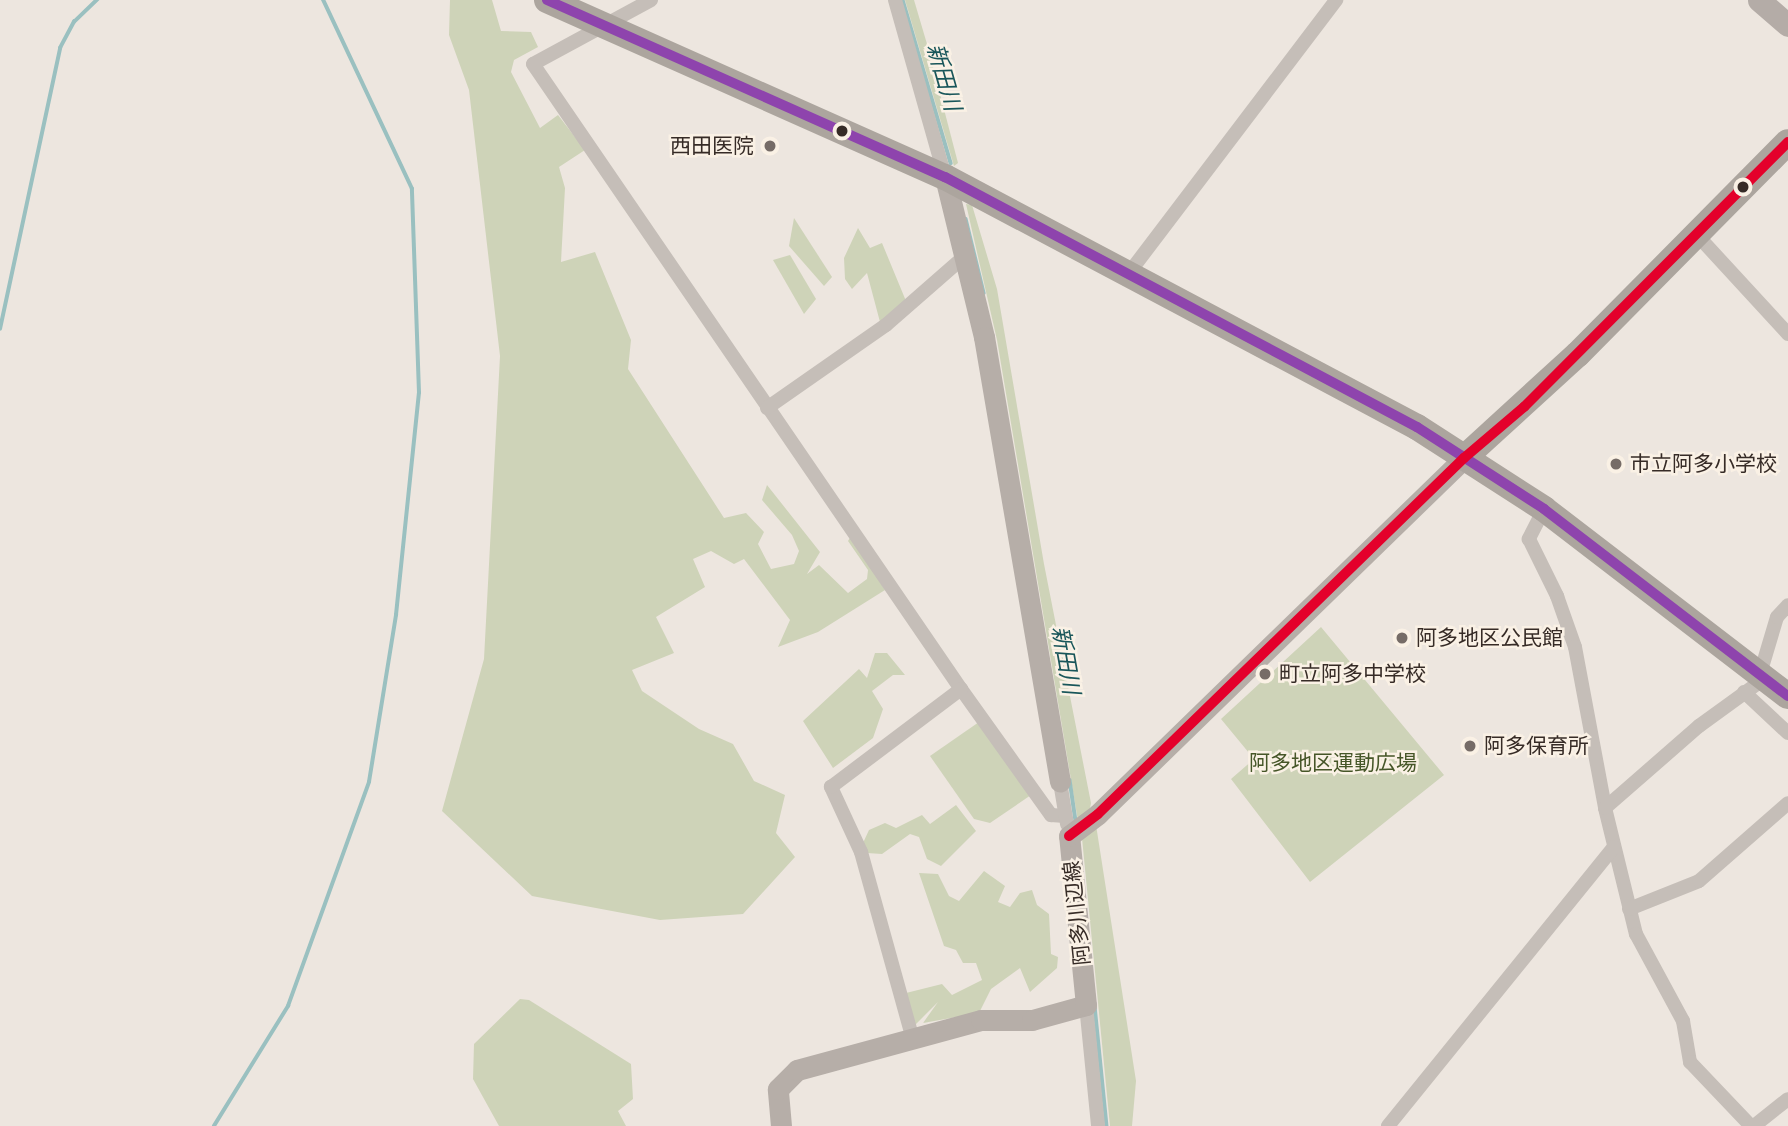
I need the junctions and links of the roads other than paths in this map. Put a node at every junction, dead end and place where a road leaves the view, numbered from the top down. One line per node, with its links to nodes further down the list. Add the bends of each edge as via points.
1 (547, 0): 6 (highway)
2 (651, 0): 6 (street)
3 (895, 0): 9 (street)
4 (1336, 0): 12 (street)
5 (1759, 0): 7 (main road)
6 (603, 25): 9 (highway); 14 (street, via 533,64)
7 (1788, 25)
8 (1788, 142): 10 (highway)
9 (945, 177): 11 (main road); 12 (highway)
10 (1698, 236): 13 (street); 15 (highway, via 1524,407)
11 (967, 254): 14 (street, via 886,325); 22 (main road)
12 (1129, 273): 15 (highway, via 1417,427)
13 (1788, 334)
14 (767, 408): 19 (street)
15 (1464, 458): 16 (highway); 25 (main road, 阿多川辺線)
16 (1544, 509): 18 (highway); 24 (street, via 1529,539 1571,633)
17 (1788, 605): 18 (street, via 1777,617)
18 (1756, 681): 20 (highway); 21 (street); 24 (street)
19 (961, 689): 25 (street, via 1051,815); 29 (street, via 831,787 861,852)
20 (1788, 696)
21 (1788, 733)
22 (1060, 782): 25 (street)
23 (1788, 803): 27 (street, via 1699,881)
24 (1605, 808): 26 (street)
25 (1072, 829): 28 (main road, 阿多川辺線)
26 (1614, 847): 27 (street); 33 (street)
27 (1629, 909): 34 (street, via 1648,963 1683,1021 1690,1062)
28 (1086, 1006): 29 (main road, via 1032,1020 981,1020); 32 (street)
29 (912, 1036): 31 (main road, via 791,1074 778,1089)
30 (1788, 1099): 34 (street)
31 (781, 1126)
32 (1098, 1126)
33 (1388, 1126)
34 (1753, 1126)

